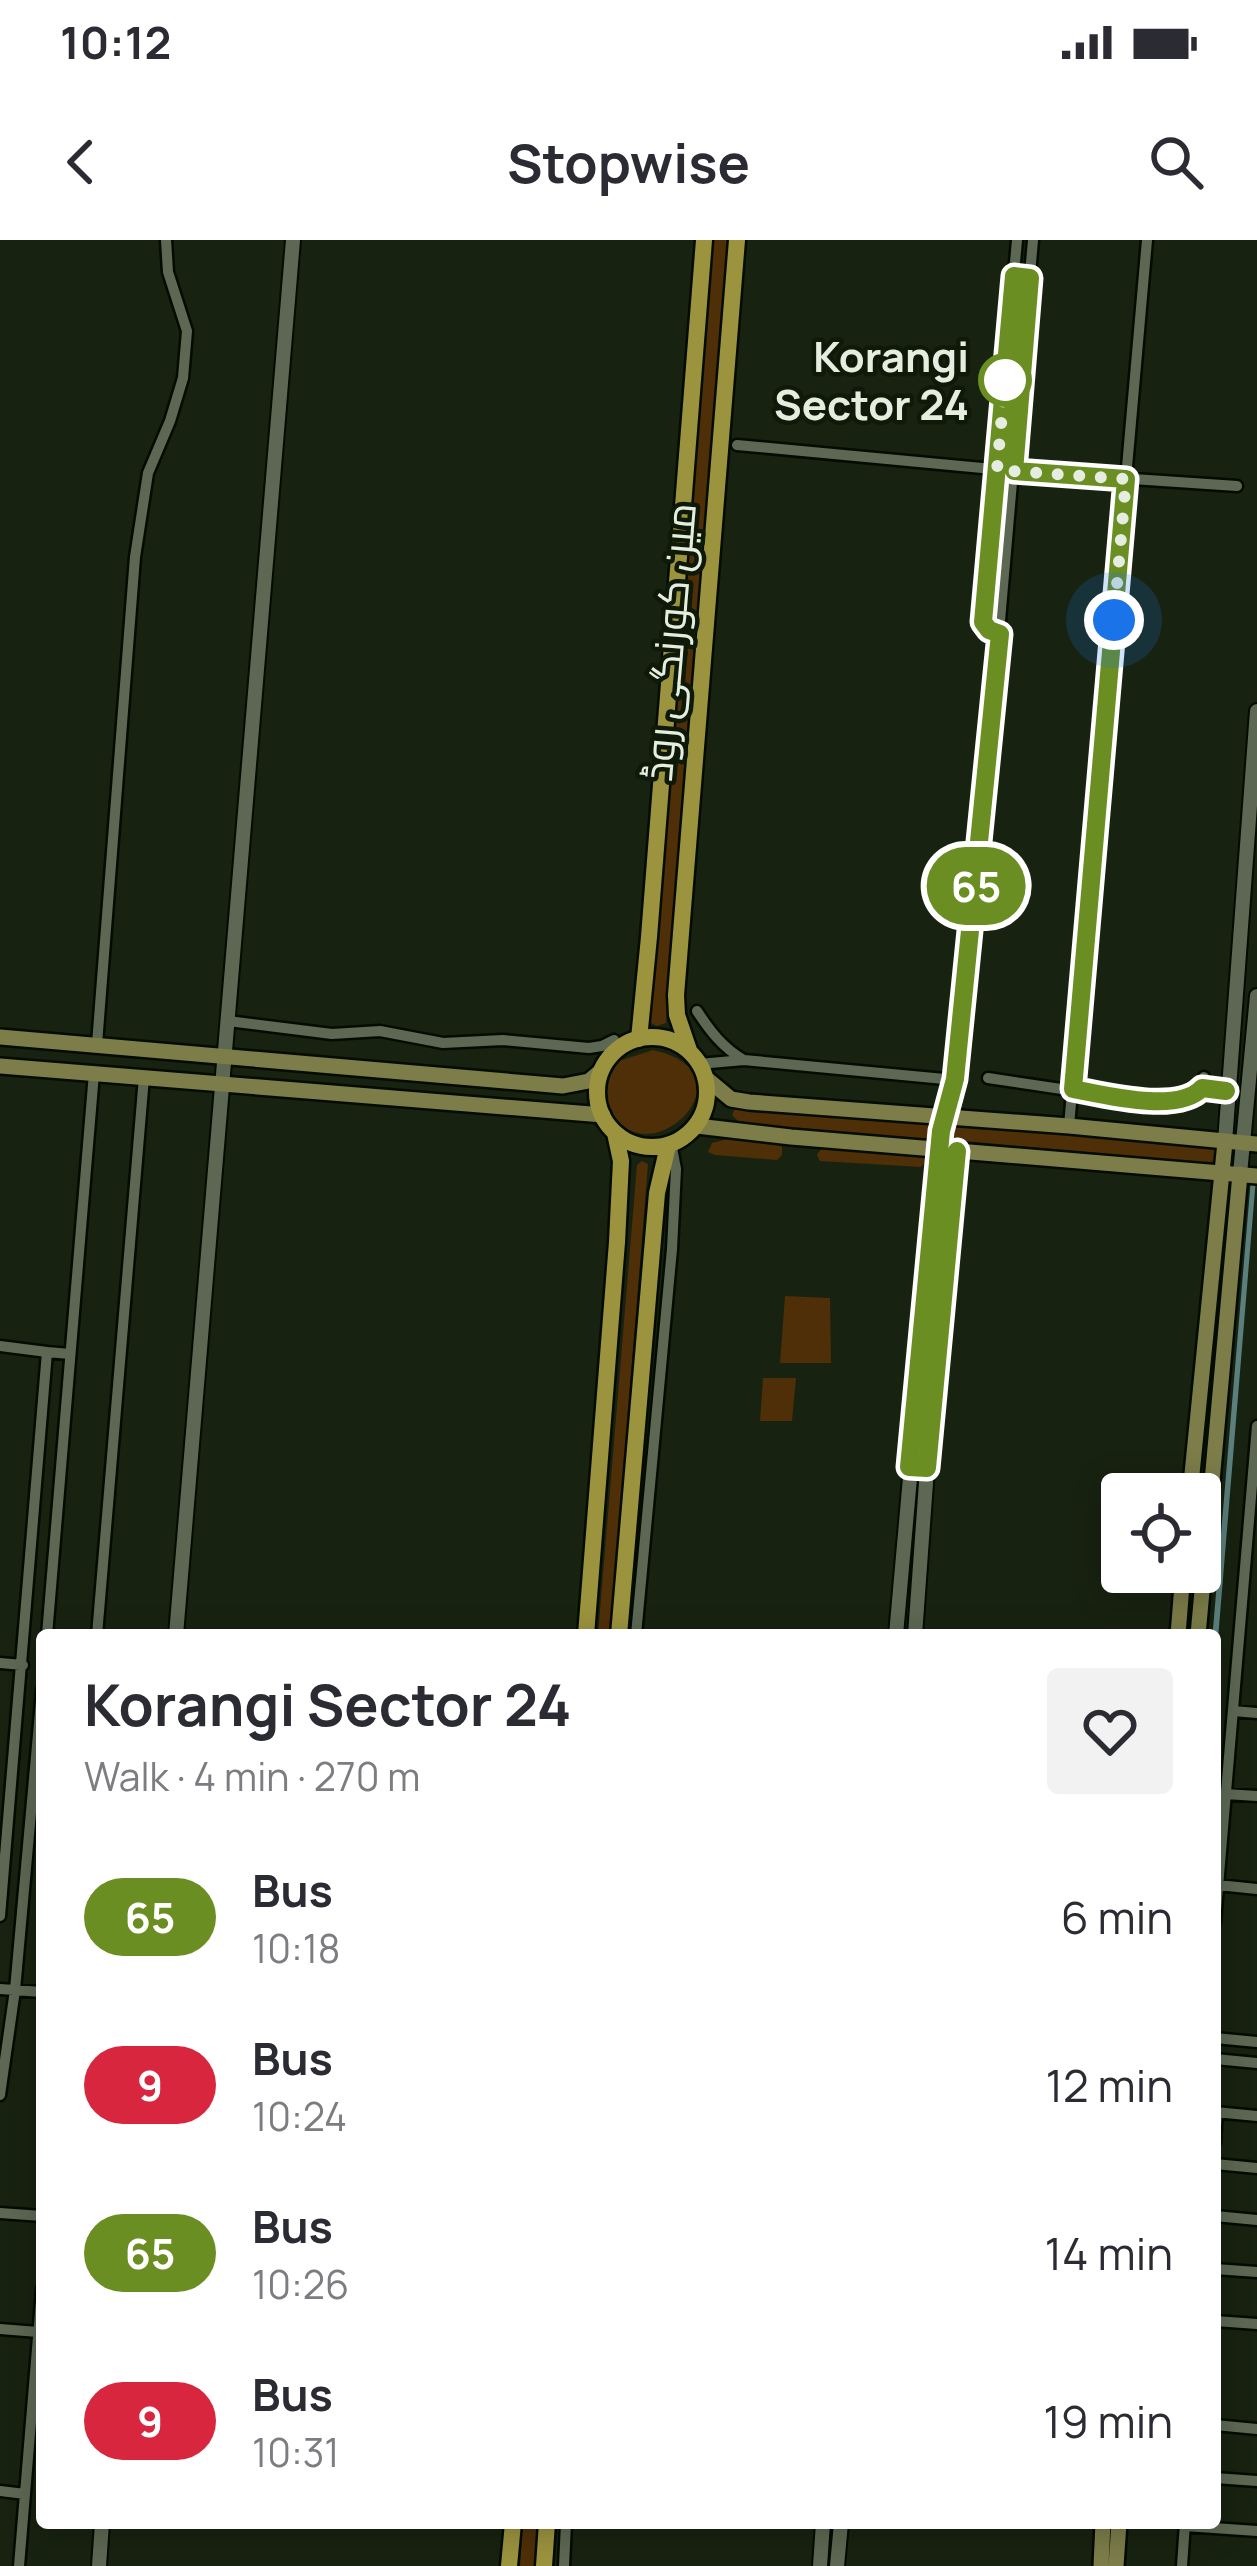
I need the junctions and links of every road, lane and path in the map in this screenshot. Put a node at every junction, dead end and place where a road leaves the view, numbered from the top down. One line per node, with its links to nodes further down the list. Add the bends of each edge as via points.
1 (166, 240): 24 (street, via 167,272 187,332 183,378 148,473 135,557)
2 (293, 240): 21 (street)
3 (704, 240): 23 (main road, مین کورنگی روڈ, via 658,711)
4 (737, 240): 17 (main road, مین کورنگی روڈ)
5 (1018, 240): 8 (street)
6 (1033, 240): 9 (street)
7 (1147, 240): 13 (street)
8 (1014, 276): 9 (street); 11 (street)
9 (1030, 278): 12 (street)
10 (737, 445): 11 (street)
11 (997, 470): 12 (street); 15 (street, via 983,622)
12 (1014, 471): 13 (street); 15 (street)
13 (1126, 479): 14 (street); 35 (street)
14 (1237, 486)
15 (1000, 634): 33 (street)
16 (1257, 711): 36 (street)
17 (698, 713): 18 (street); 27 (main road, مین کورنگی روڈ, via 676,995)
18 (718, 714)
19 (1257, 996): 37 (street)
20 (697, 1011): 26 (street)
21 (228, 1021): 25 (street); 29 (street, via 443,1043 589,1048 614,1040)
22 (0, 1037): 24 (main road)
23 (639, 1039): 27 (main road, via 673,1040); 29 (main road)
24 (98, 1044): 25 (main road)
25 (225, 1057): 29 (main road, via 563,1086); 34 (street)
26 (744, 1060): 27 (street); 33 (street)
27 (698, 1064): 39 (main road, via 730,1099); 40 (main road, via 708,1096)
28 (0, 1066): 30 (main road)
29 (602, 1070): 38 (main road)
30 (94, 1073): 31 (main road); 52 (street)
31 (144, 1077): 34 (main road); 63 (street)
32 (988, 1078): 35 (street)
33 (955, 1079): 39 (street)
34 (222, 1084): 38 (main road); 64 (street)
35 (1073, 1089): 36 (street, via 1142,1101 1186,1098 1203,1082); 41 (street)
36 (1226, 1096): 37 (street, via 1234,1109); 43 (street)
37 (1247, 1102): 44 (street)
38 (603, 1115): 42 (main road)
39 (945, 1117): 41 (main road); 46 (street)
40 (697, 1126): 45 (main road); 46 (main road)
41 (1070, 1126): 43 (main road)
42 (615, 1133): 45 (main road, via 649,1148); 65 (main road, via 621,1161 609,1241)
43 (1225, 1142): 44 (main road); 47 (main road)
44 (1250, 1143): 48 (street)
45 (670, 1145): 53 (main road, via 656,1193)
46 (948, 1150): 47 (main road); 55 (street); 56 (street)
47 (1222, 1173): 48 (main road); 49 (main road)
48 (1245, 1181): 49 (street); 71 (main road)
49 (1220, 1192): 57 (main road)
50 (0, 1346): 51 (street)
51 (47, 1352): 52 (street); 73 (street)
52 (70, 1354): 62 (street)
53 (651, 1358): 66 (main road); 67 (street)
54 (1257, 1426): 58 (street)
55 (909, 1467): 56 (street); 59 (street)
56 (927, 1468): 60 (street)
57 (1192, 1473)
58 (1252, 1543): 74 (street)
59 (900, 1586): 60 (street); 68 (street)
60 (919, 1588): 69 (street)
61 (1181, 1593): 70 (main road)
62 (47, 1629)
63 (98, 1629)
64 (177, 1629)
65 (586, 1629)
66 (620, 1629)
67 (636, 1629)
68 (896, 1629)
69 (916, 1629)
70 (1178, 1629)
71 (1199, 1629)
72 (0, 1663): 73 (street)
73 (23, 1666): 79 (street)
74 (1233, 1711): 75 (street); 77 (street)
75 (1257, 1713)
76 (36, 1759): 85 (street)
77 (1225, 1794): 78 (street); 80 (street)
78 (1257, 1796)
79 (4, 1826): 83 (street)
80 (1221, 1847)
81 (1221, 1886): 82 (street)
82 (1257, 1888)
83 (0, 1916)
84 (0, 1989): 85 (street)
85 (15, 1990): 86 (street); 91 (street)
86 (36, 1992)
87 (1221, 2039): 88 (street)
88 (1257, 2042)
89 (1221, 2060): 90 (street)
90 (1257, 2063)
91 (0, 2096)
92 (1221, 2112): 93 (street)
93 (1257, 2116)
94 (1221, 2165): 95 (street)
95 (1257, 2168)
96 (0, 2213): 97 (street)
97 (36, 2216)
98 (1221, 2217): 99 (street)
99 (1257, 2220)
100 (1221, 2269): 101 (street)
101 (1257, 2272)
102 (1221, 2321): 103 (street)
103 (1257, 2324)
104 (0, 2329): 105 (street)
105 (36, 2332)
106 (36, 2357): 112 (street)
107 (1221, 2426): 108 (street)
108 (1257, 2429)
109 (1221, 2478): 110 (street)
110 (1257, 2481)
111 (0, 2491): 112 (street)
112 (25, 2494): 124 (street)
113 (1221, 2528): 123 (street)
114 (101, 2529): 125 (street)
115 (512, 2529): 126 (main road)
116 (547, 2529): 127 (main road)
117 (566, 2529): 128 (street)
118 (823, 2529): 129 (street)
119 (840, 2529): 130 (street)
120 (1103, 2529): 131 (main road)
121 (1119, 2529): 132 (main road)
122 (1185, 2529): 133 (street)
123 (1257, 2531)
124 (19, 2566)
125 (98, 2566)
126 (509, 2566)
127 (544, 2566)
128 (564, 2566)
129 (820, 2566)
130 (837, 2566)
131 (1101, 2566)
132 (1116, 2566)
133 (1182, 2566)

